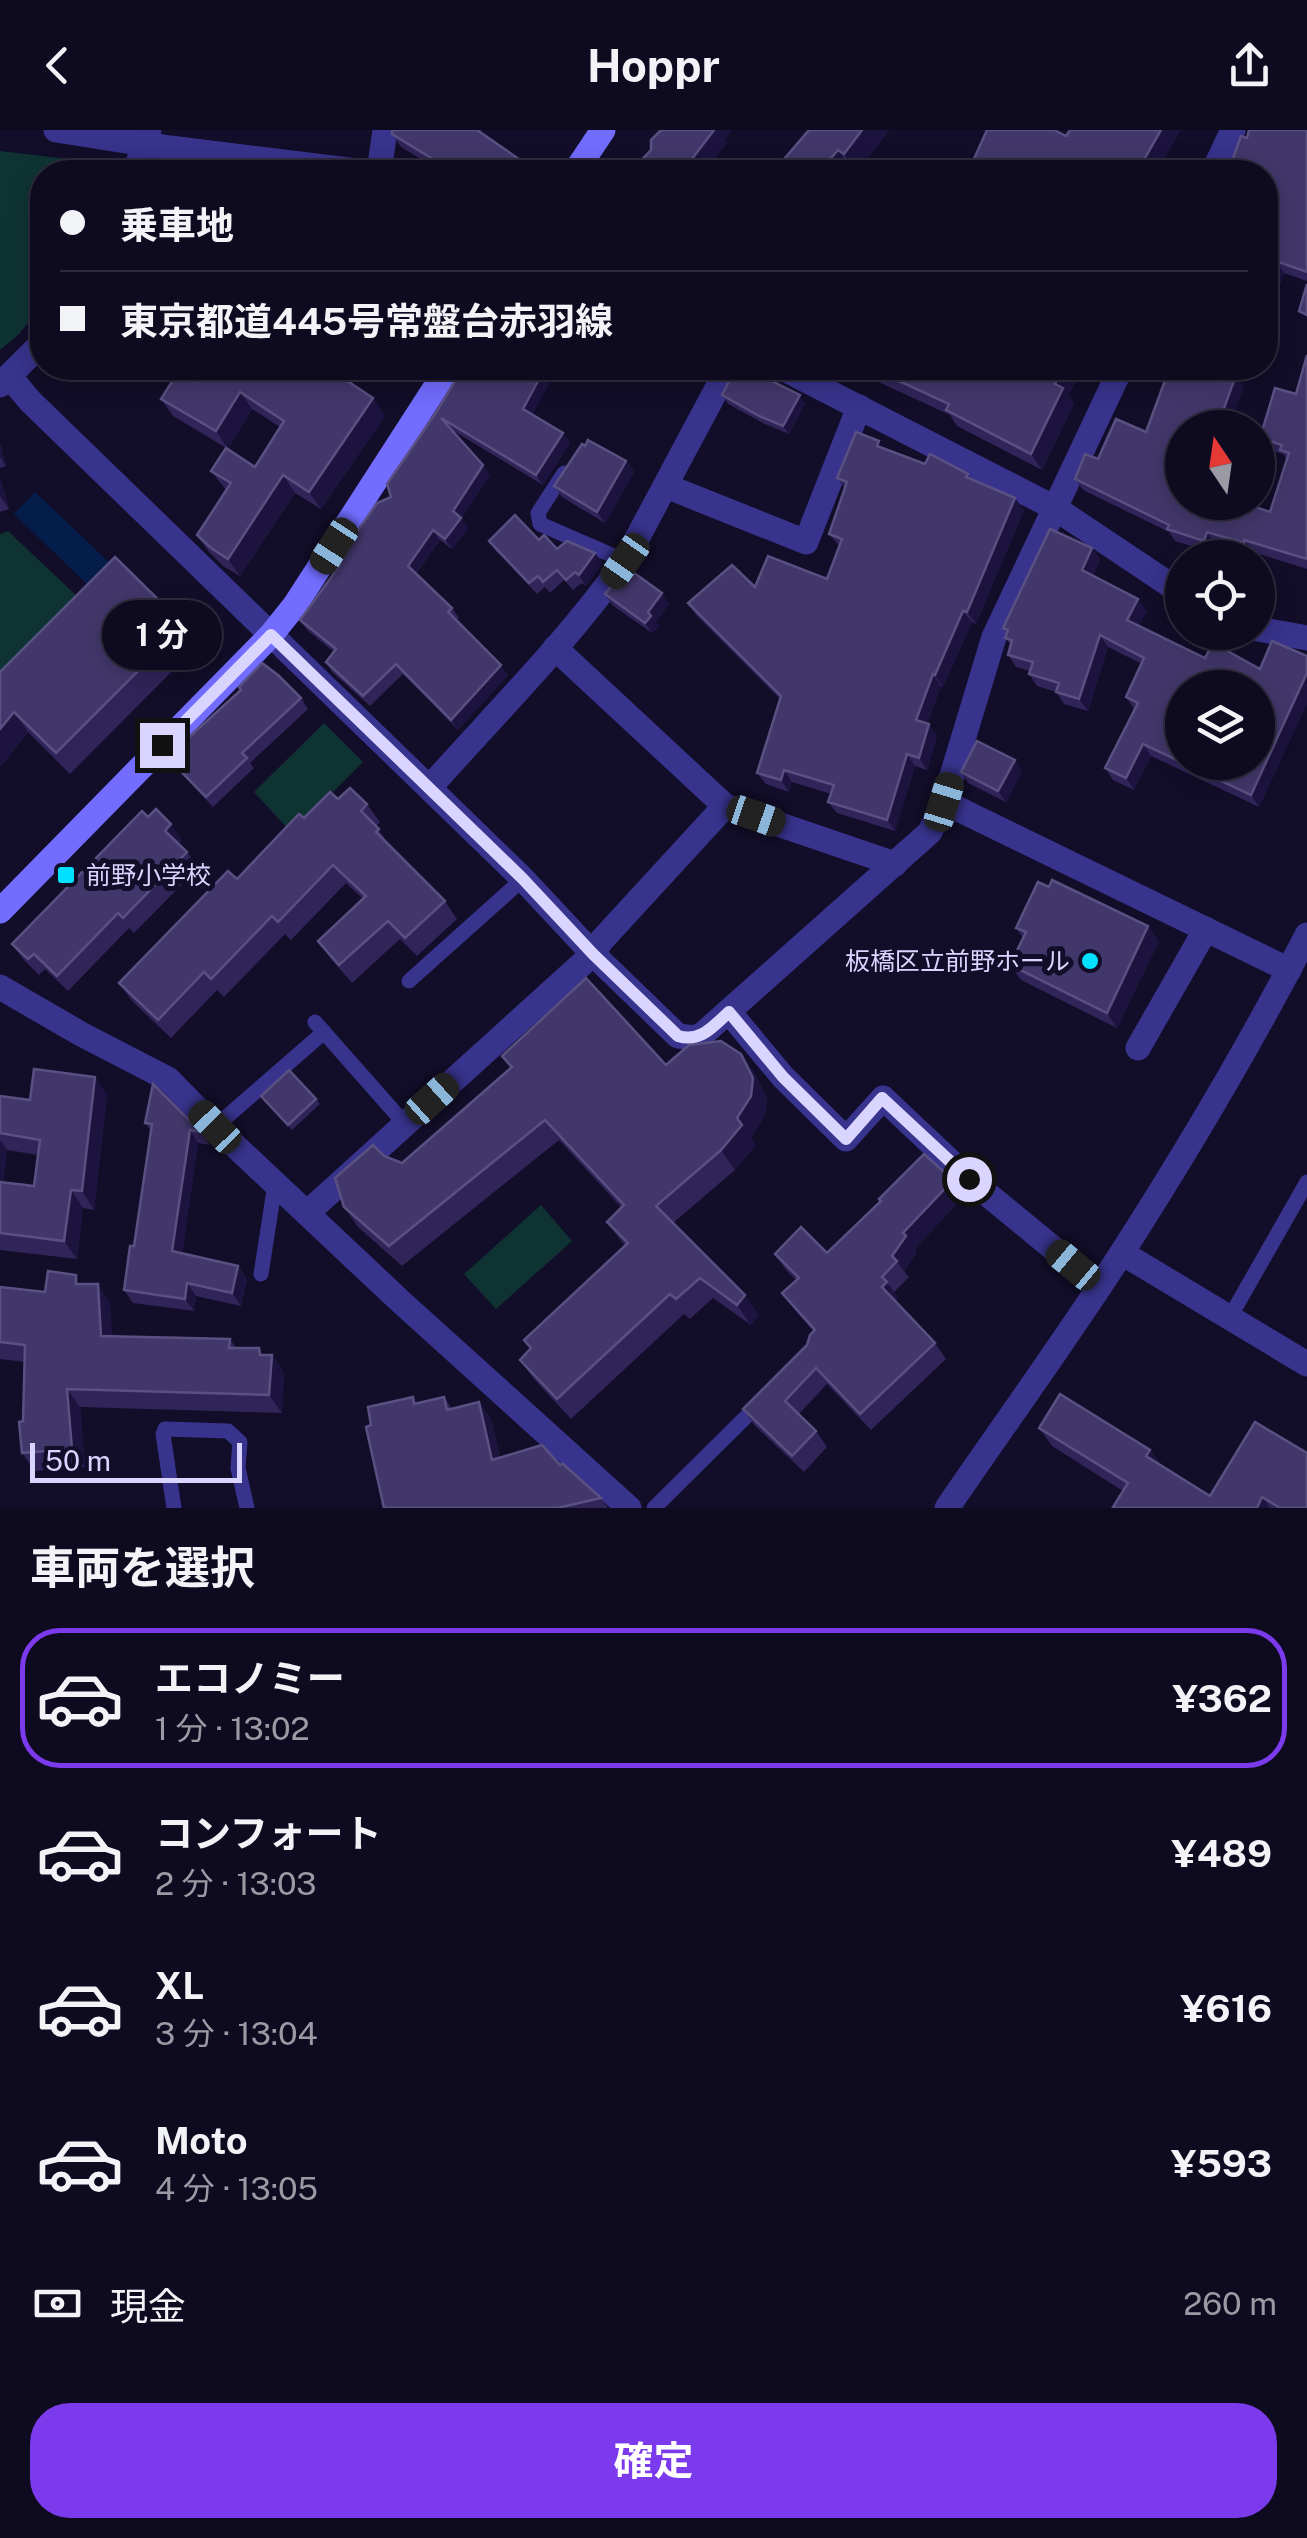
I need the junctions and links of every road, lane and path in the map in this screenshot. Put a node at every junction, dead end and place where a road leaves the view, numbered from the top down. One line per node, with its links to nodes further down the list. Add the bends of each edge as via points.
1 (56, 130): 5 (street)
2 (385, 130): 7 (street)
3 (603, 130): 8 (main road)
4 (1233, 130): 9 (street)
5 (147, 137): 6 (street)
6 (290, 160)
7 (381, 160)
8 (583, 160)
9 (1219, 160)
10 (30, 355): 15 (street)
11 (440, 380): 23 (main road)
12 (722, 380): 18 (street)
13 (806, 380): 16 (street)
14 (1115, 380): 19 (street)
15 (5, 381): 23 (street)
16 (859, 407): 18 (street, via 806,542); 19 (street)
17 (573, 459): 20 (lane, via 538,513 540,524)
18 (666, 486): 20 (street)
19 (1056, 508): 21 (street); 27 (street, via 994,637)
20 (625, 561): 25 (street)
21 (1165, 582)
22 (1275, 632): 24 (street)
23 (271, 635): 26 (street); 31 (main road)
24 (1307, 638)
25 (555, 648): 26 (street); 28 (street)
26 (430, 787): 30 (street)
27 (944, 802): 29 (street, via 930,832); 32 (street)
28 (725, 806): 29 (street); 34 (street)
29 (895, 864): 38 (street)
30 (523, 879): 34 (street); 36 (lane)
31 (0, 910)
32 (1206, 929): 35 (street); 39 (street)
33 (1307, 935): 35 (street)
34 (593, 954): 38 (street, via 678,1036 695,1038); 40 (street)
35 (1289, 970): 45 (street)
36 (409, 982)
37 (0, 987): 41 (street, via 168,1079)
38 (729, 1012): 47 (street, via 846,1139 882,1098)
39 (1138, 1048)
40 (405, 1124): 41 (lane, via 319,1027); 44 (street)
41 (215, 1127): 43 (street)
42 (1307, 1182): 48 (lane)
43 (275, 1184): 44 (street); 46 (lane)
44 (307, 1213): 53 (street)
45 (1122, 1253): 47 (street); 48 (street)
46 (261, 1274)
47 (1099, 1286): 55 (street)
48 (1230, 1318): 49 (street)
49 (1307, 1364)
50 (768, 1394): 54 (lane)
51 (174, 1508): 52 (lane, via 164,1429 228,1431 240,1442)
52 (247, 1508)
53 (629, 1508)
54 (654, 1508)
55 (947, 1508)

